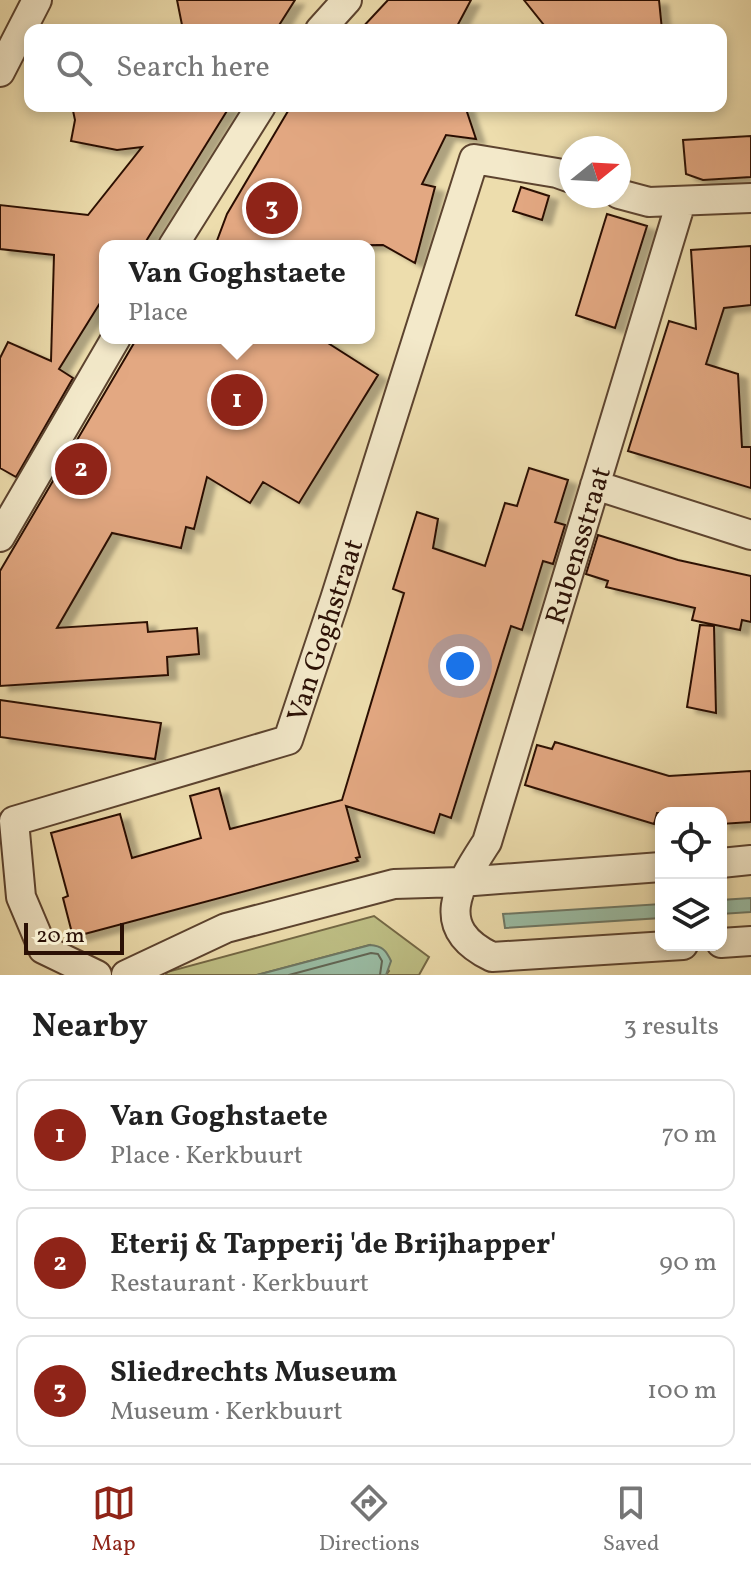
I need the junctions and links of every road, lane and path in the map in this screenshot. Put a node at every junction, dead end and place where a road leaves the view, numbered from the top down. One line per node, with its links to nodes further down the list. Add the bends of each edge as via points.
1 (37, 0): 3 (street)
2 (347, 0): 4 (street)
3 (25, 24)
4 (325, 24)
5 (24, 25): 6 (street)
6 (0, 72)
7 (257, 112): 12 (street)
8 (559, 174): 24 (street, Van Goghstraat, via 474,159 288,740 14,821 21,897 43,949)
9 (631, 197): 11 (street)
10 (751, 198): 11 (street)
11 (681, 202): 14 (street, Rubensstraat)
12 (177, 240)
13 (113, 344): 16 (street)
14 (595, 485): 15 (street); 20 (street, Rubensstraat, via 487,842)
15 (751, 535)
16 (0, 537)
17 (751, 860): 18 (street)
18 (727, 862)
19 (655, 867): 20 (street)
20 (461, 882): 23 (street, via 454,904 459,926 474,948 492,957); 25 (street, via 394,884 226,928)
21 (751, 941): 22 (street)
22 (727, 943)
23 (655, 947)
24 (97, 975)
25 (126, 975)

